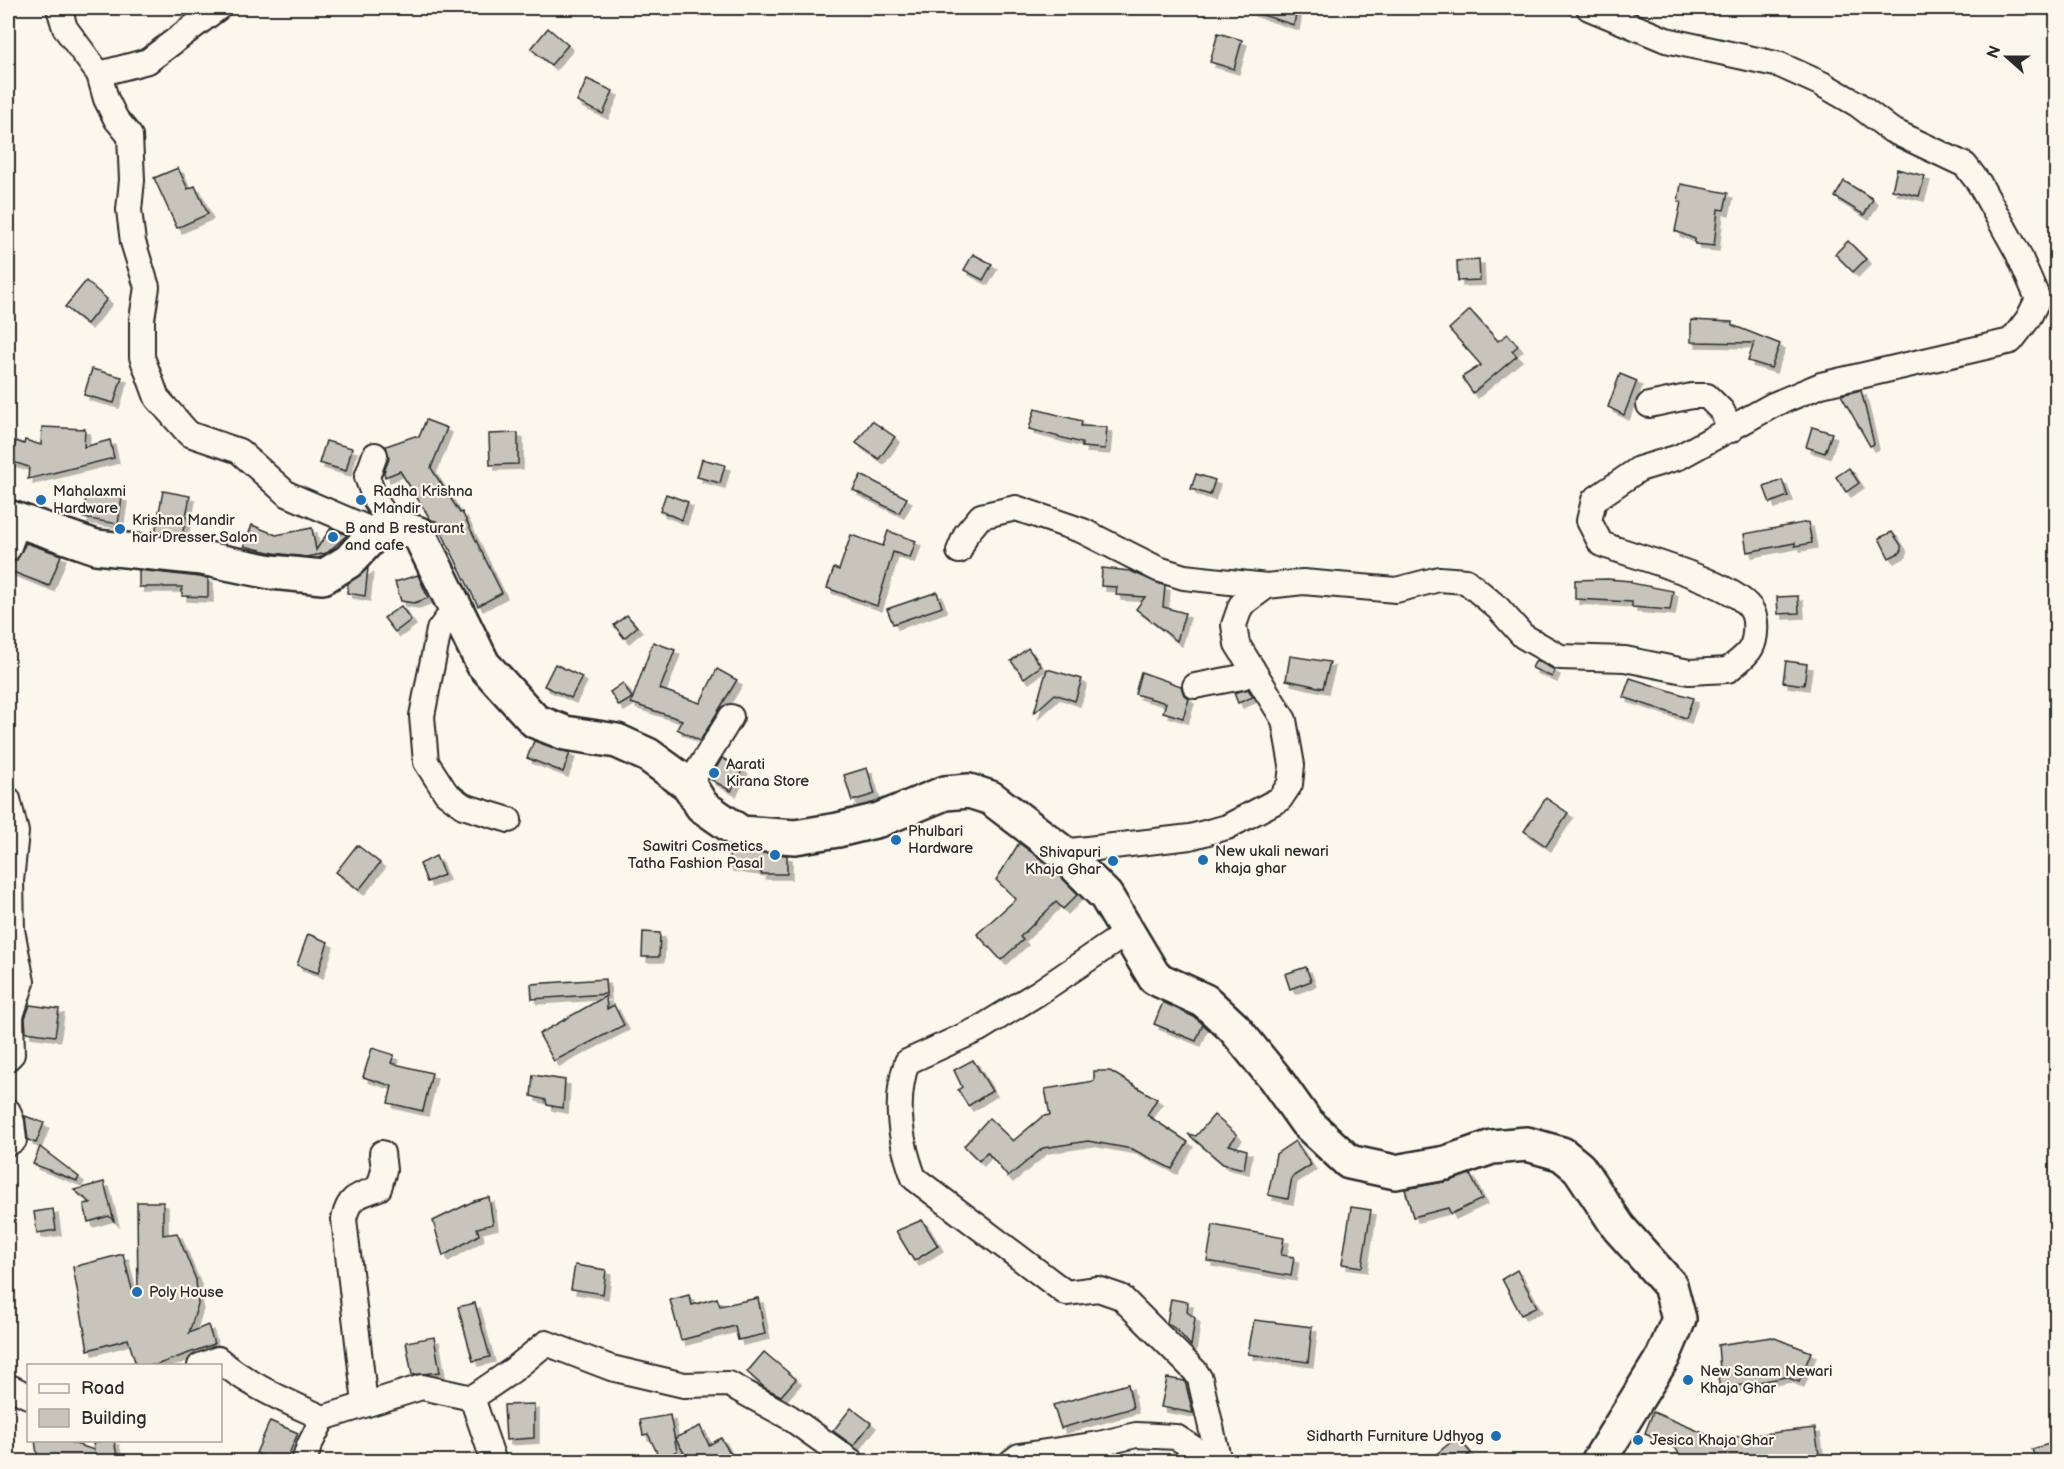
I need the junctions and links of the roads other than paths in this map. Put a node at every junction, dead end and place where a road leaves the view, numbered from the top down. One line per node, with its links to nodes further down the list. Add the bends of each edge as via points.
1 (59, 8): 4 (street, via 66,28)
2 (218, 8): 4 (street, via 148,60)
3 (1589, 8): 6 (street, via 1666,40 1780,65 1831,89 1891,130 1965,165 2018,253 2038,299 2011,341 1821,385 1773,405)
4 (99, 74): 8 (street, via 116,119 130,136 129,210 133,242 147,287 142,357 157,398 189,434 239,451 287,494)
5 (1649, 405): 6 (street, via 1707,396 1722,411)
6 (1731, 430): 11 (street, via 1679,457 1639,469 1594,500 1588,522 1601,544 1710,582 1734,594 1752,611 1755,631 1751,649 1728,670 1689,672 1625,659 1560,657 1523,636 1466,581 1439,579 1396,590 1303,582)
7 (375, 456): 8 (street, via 367,477)
8 (384, 528): 9 (street, via 349,561 323,577 96,547); 12 (street, via 419,534)
9 (11, 529)
10 (959, 551): 11 (street, via 966,534 981,516 1016,508 1083,531 1158,569 1184,577)
11 (1267, 586): 13 (street, via 1241,605 1234,625 1238,644)
12 (456, 607): 16 (street, via 483,663 535,721 565,733 617,741 648,755); 18 (street, via 439,630 422,716 426,762 446,794 463,806)
13 (1252, 668): 14 (street, via 1242,677); 19 (street, via 1284,720 1292,765 1290,784 1280,799 1227,827 1190,837)
14 (1195, 686)
15 (731, 717): 16 (street)
16 (689, 785): 19 (street, via 702,806 741,833 795,837 879,820 945,794 969,790 991,798)
17 (8, 800): 21 (street, via 16,832 10,881 12,930 22,982 11,1016 12,1054)
18 (509, 820)
19 (1062, 852): 20 (street, via 1106,896)
20 (1128, 932): 35 (street, via 979,1029 907,1062 900,1080 906,1158 914,1178 1066,1293 1098,1289 1121,1297 1200,1379); 36 (street, via 1155,978 1213,1008 1274,1077 1306,1122 1350,1162 1395,1172 1446,1163 1492,1147 1527,1144 1562,1154 1579,1168 1619,1228 1670,1285 1679,1319 1663,1357)
21 (8, 1058)
22 (8, 1111): 23 (street, via 14,1140)
23 (8, 1143)
24 (382, 1153): 29 (street, via 384,1170 379,1188 347,1204 344,1219)
25 (203, 1364): 30 (street, via 218,1359 275,1396)
26 (8, 1386): 27 (street)
27 (27, 1396)
28 (472, 1398): 29 (street, via 422,1387); 32 (street); 33 (street, via 546,1343 611,1368 684,1385 729,1384 789,1417)
29 (365, 1404): 30 (street)
30 (323, 1418): 31 (street)
31 (304, 1461)
32 (494, 1461)
33 (852, 1461)
34 (1011, 1461): 35 (street, via 1019,1456 1136,1435 1176,1437)
35 (1217, 1461)
36 (1598, 1461)

